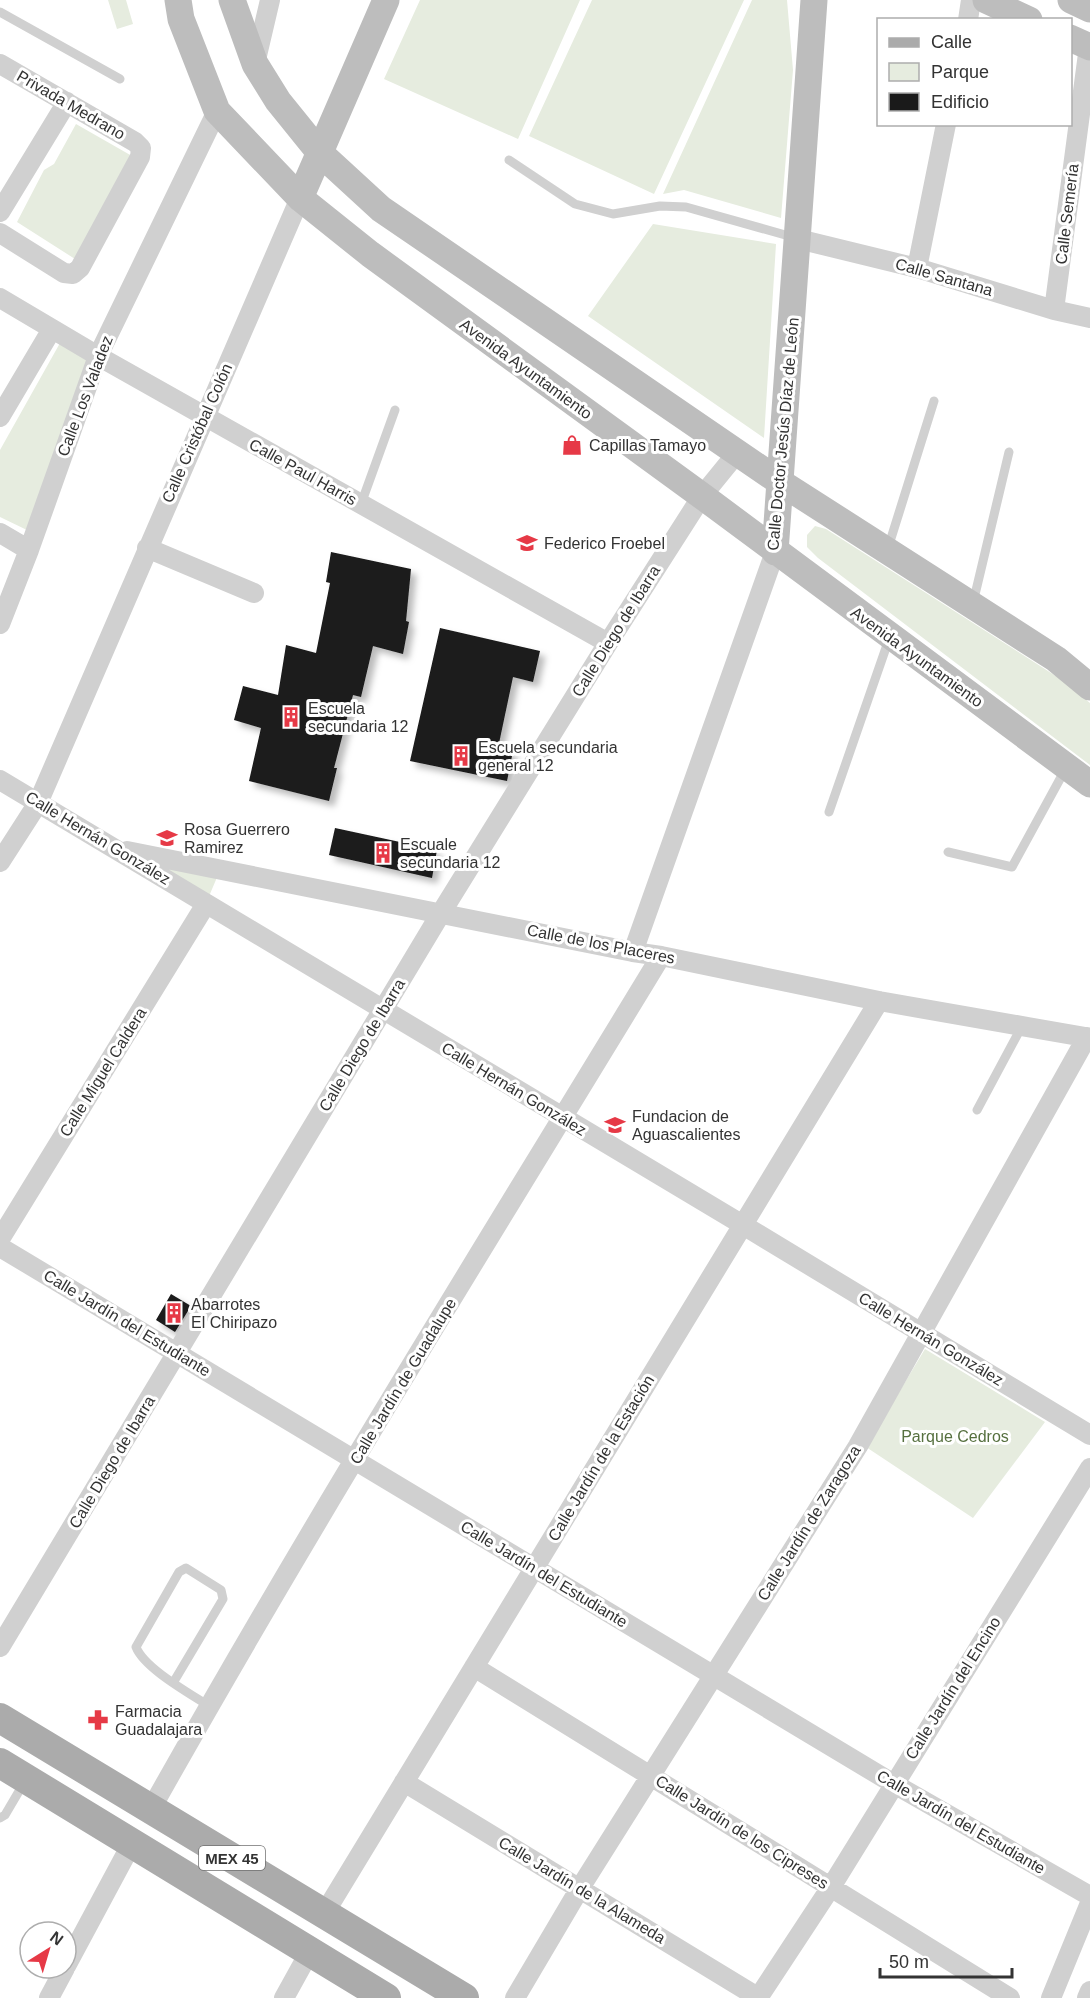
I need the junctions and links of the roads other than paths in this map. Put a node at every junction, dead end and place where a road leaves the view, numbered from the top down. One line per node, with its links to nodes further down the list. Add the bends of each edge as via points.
1 (178, 0): 18 (main road, Avenida Ayuntamiento, via 181,19)
2 (232, 0): 15 (main road)
3 (270, 0): 15 (street)
4 (386, 0): 20 (main road, Calle Cristóbal Colón)
5 (814, 0): 25 (main road, Calle Doctor Jesús Díaz de León)
6 (972, 0): 11 (street)
7 (986, 0): 12 (main road)
8 (1071, 0): 9 (main road)
9 (1090, 9)
10 (0, 12): 16 (lane)
11 (968, 18)
12 (1025, 18)
13 (1083, 44): 28 (street, Calle Semería)
14 (0, 64): 17 (street, Privada Medrano)
15 (255, 64): 20 (main road, via 278,101)
16 (120, 79)
17 (67, 102): 23 (street); 24 (street, Privada Medrano, via 135,142 141,148 140,157 80,268 73,274 64,273)
18 (217, 111): 22 (main road, Avenida Ayuntamiento); 31 (street, Calle Los Valadez)
19 (946, 126): 26 (street)
20 (320, 153): 22 (main road, Calle Cristóbal Colón); 37 (main road, via 381,209)
21 (509, 160): 25 (lane, via 585,207 613,214 660,206 686,207)
22 (300, 198): 35 (street, Calle Cristóbal Colón); 39 (main road, Avenida Ayuntamiento, via 370,254)
23 (0, 212)
24 (0, 233)
25 (798, 239): 26 (street, Calle Santana); 38 (main road, Calle Doctor Jesús Díaz de León)
26 (917, 268): 28 (street, Calle Santana)
27 (0, 298): 30 (street, Calle Paul Harris)
28 (1054, 310): 29 (street, Calle Santana)
29 (1090, 318)
30 (52, 328): 31 (street, Calle Paul Harris); 34 (street)
31 (98, 356): 35 (street, Calle Paul Harris); 43 (street, Calle Los Valadez)
32 (934, 400): 44 (lane)
33 (395, 410): 40 (lane)
34 (0, 417)
35 (205, 417): 40 (street, Calle Paul Harris); 42 (street, Calle Cristóbal Colón)
36 (1010, 452): 47 (lane)
37 (738, 453): 38 (main road); 39 (street, Calle Diego de Ibarra)
38 (780, 482): 44 (main road); 45 (main road, Calle Doctor Jesús Díaz de León)
39 (702, 496): 45 (main road, Avenida Ayuntamiento); 50 (street, Calle Diego de Ibarra)
40 (360, 504): 50 (street, Calle Paul Harris)
41 (0, 533): 43 (street)
42 (147, 548): 46 (street); 55 (street, Calle Cristóbal Colón)
43 (29, 550): 48 (street, Calle Los Valadez)
44 (888, 550): 47 (main road)
45 (775, 552): 49 (main road, Avenida Ayuntamiento); 62 (street, Calle Doctor Jesús Díaz de León)
46 (254, 593)
47 (972, 605): 51 (main road, via 1056,659)
48 (0, 624)
49 (890, 637): 52 (main road, Avenida Ayuntamiento); 56 (lane)
50 (608, 643): 61 (street, Calle Diego de Ibarra)
51 (1090, 687)
52 (1067, 767): 54 (main road, Avenida Ayuntamiento); 58 (lane, via 1012,867)
53 (0, 780): 55 (street, Calle Hernán González)
54 (1090, 784)
55 (38, 803): 57 (street, Calle Hernán González); 59 (street, Calle Cristóbal Colón)
56 (829, 812)
57 (113, 848): 60 (street, Calle Hernán González); 61 (street, Calle de los Placeres)
58 (948, 852)
59 (0, 862)
60 (206, 904): 65 (street, Calle Hernán González); 71 (street, Calle Miguel Caldera)
61 (441, 913): 62 (street, Calle de los Placeres); 65 (street, Calle Diego de Ibarra)
62 (633, 952): 63 (street, Calle de los Placeres)
63 (661, 956): 64 (street, Calle de los Placeres); 69 (street, Calle Jardín de Guadalupe)
64 (879, 1001): 66 (street, Calle de los Placeres); 70 (street, Calle Jardín de la Estación)
65 (383, 1010): 69 (street, Calle Hernán González); 74 (street, Calle Diego de Ibarra)
66 (1022, 1026): 67 (street, Calle de los Placeres); 68 (lane)
67 (1088, 1038): 73 (street, Calle Jardín de Zaragoza)
68 (977, 1110)
69 (562, 1118): 70 (street, Calle Hernán González); 76 (street, Calle Jardín de Guadalupe)
70 (743, 1225): 73 (street, Calle Hernán González); 78 (street, Calle Jardín de la Estación)
71 (0, 1239)
72 (0, 1247): 74 (street, Calle Jardín del Estudiante)
73 (921, 1334): 75 (street, Calle Hernán González); 81 (street, Calle Jardín de Zaragoza, via 858,1446)
74 (177, 1353): 76 (street, Calle Jardín del Estudiante); 79 (street, Calle Diego de Ibarra)
75 (1090, 1435)
76 (355, 1460): 78 (street, Calle Jardín del Estudiante); 83 (street, Calle Jardín de Guadalupe)
77 (1090, 1468): 89 (street, Calle Jardín del Encino)
78 (534, 1568): 80 (street, Calle Jardín de la Estación); 81 (street, Calle Jardín del Estudiante)
79 (0, 1647)
80 (474, 1667): 86 (street, Calle Jardín de los Cipreses); 88 (street, Calle Jardín de la Estación)
81 (713, 1676): 86 (street, Calle Jardín de Zaragoza); 89 (street, Calle Jardín del Estudiante)
82 (173, 1683): 82 (lane, via 223,1599 221,1590 186,1568 179,1572 136,1647 139,1655); 83 (lane)
83 (208, 1706): 90 (street, Calle Jardín de Guadalupe)
84 (0, 1718): 90 (main road, MEX 45)
85 (0, 1763): 87 (main road, MEX 45)
86 (651, 1776): 93 (street, Calle Jardín de los Cipreses); 94 (street, Calle Jardín de Zaragoza)
87 (26, 1779): 91 (lane); 92 (main road, MEX 45)
88 (404, 1782): 94 (street, Calle Jardín de la Alameda); 97 (street, Calle Jardín de la Estación)
89 (894, 1784): 93 (street, Calle Jardín del Encino); 95 (street, Calle Jardín del Estudiante)
90 (151, 1809): 97 (main road, MEX 45)
91 (0, 1818)
92 (132, 1843): 98 (street); 99 (main road, MEX 45)
93 (831, 1887): 107 (street, Calle Jardín del Encino); 108 (street, Calle Jardín de los Cipreses)
94 (580, 1888): 106 (street, Calle Jardín de Zaragoza); 107 (street, Calle Jardín de la Alameda)
95 (1090, 1896)
96 (1090, 1903): 109 (street)
97 (324, 1914): 105 (main road, MEX 45)
98 (78, 1944)
99 (310, 1951): 103 (street); 104 (main road, MEX 45)
100 (59, 1980): 102 (street)
101 (1090, 1991): 110 (street)
102 (49, 1998)
103 (284, 1998)
104 (386, 1998)
105 (464, 1998)
106 (515, 1998)
107 (759, 1998)
108 (1010, 1998)
109 (1051, 1998)
110 (1087, 1998)

